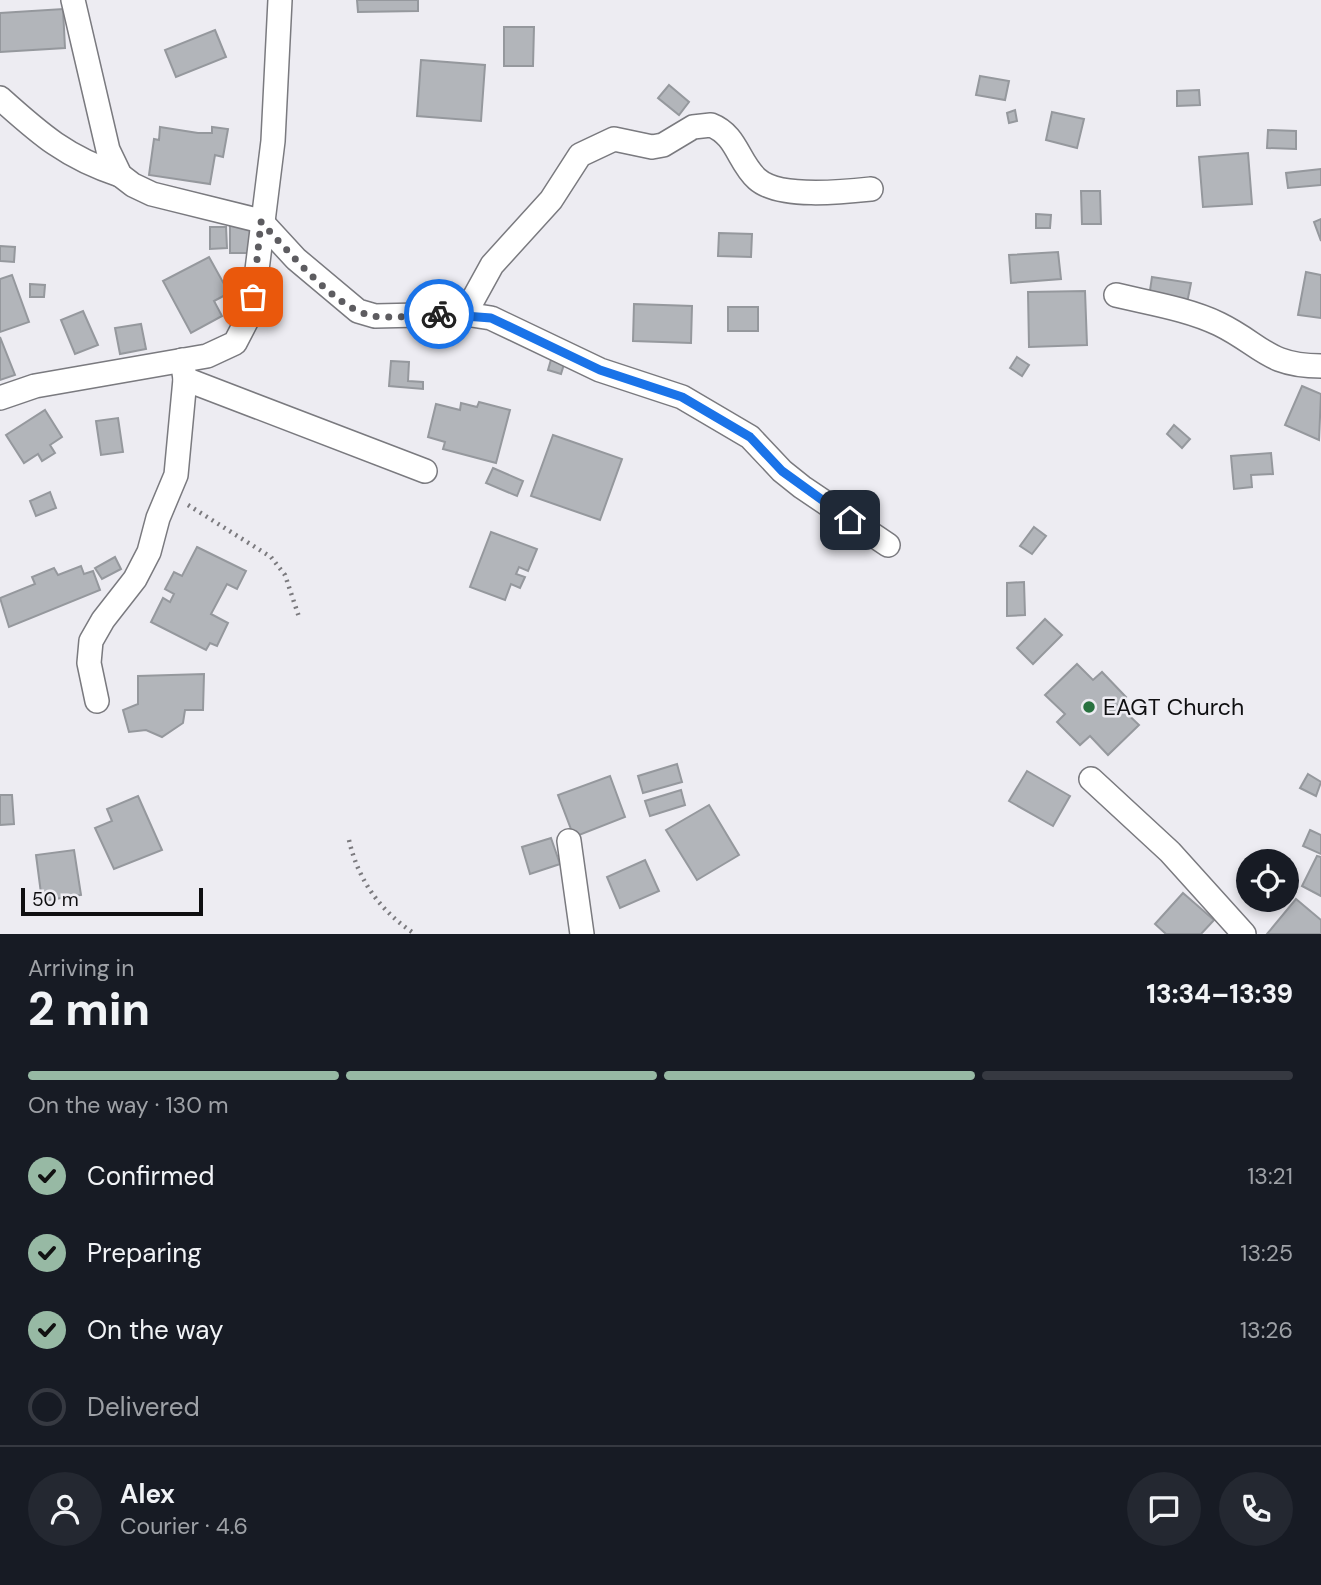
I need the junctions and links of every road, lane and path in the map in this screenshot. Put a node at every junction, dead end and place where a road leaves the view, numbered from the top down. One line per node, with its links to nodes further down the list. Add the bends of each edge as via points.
1 (73, 0): 4 (street, via 108,150)
2 (281, 0): 6 (street, via 273,141)
3 (0, 98): 4 (street, via 84,163)
4 (120, 175): 6 (street, via 152,194)
5 (871, 189): 8 (street, via 818,194 769,185 757,180 727,135 711,125 694,127 652,147 614,139 580,155 551,200 492,265)
6 (261, 222): 8 (street, via 296,259 358,311 375,316); 10 (street, via 257,278 243,331 235,343)
7 (1116, 295): 9 (street, via 1219,324 1286,365)
8 (465, 314): 14 (street, via 491,318 600,370 682,397 721,418 750,437 802,487)
9 (1321, 366)
10 (184, 369): 11 (street, via 34,386); 12 (street); 13 (street, via 176,475)
11 (0, 398)
12 (425, 471)
13 (169, 495): 15 (path, via 271,556 285,575); 16 (street, via 135,579 92,641 89,663)
14 (888, 545)
15 (299, 617)
16 (97, 701)
17 (1091, 779): 22 (street, via 1170,852)
18 (349, 840): 20 (path, via 354,863 375,900)
19 (569, 841): 21 (street)
20 (415, 934)
21 (582, 934)
22 (1244, 934)

